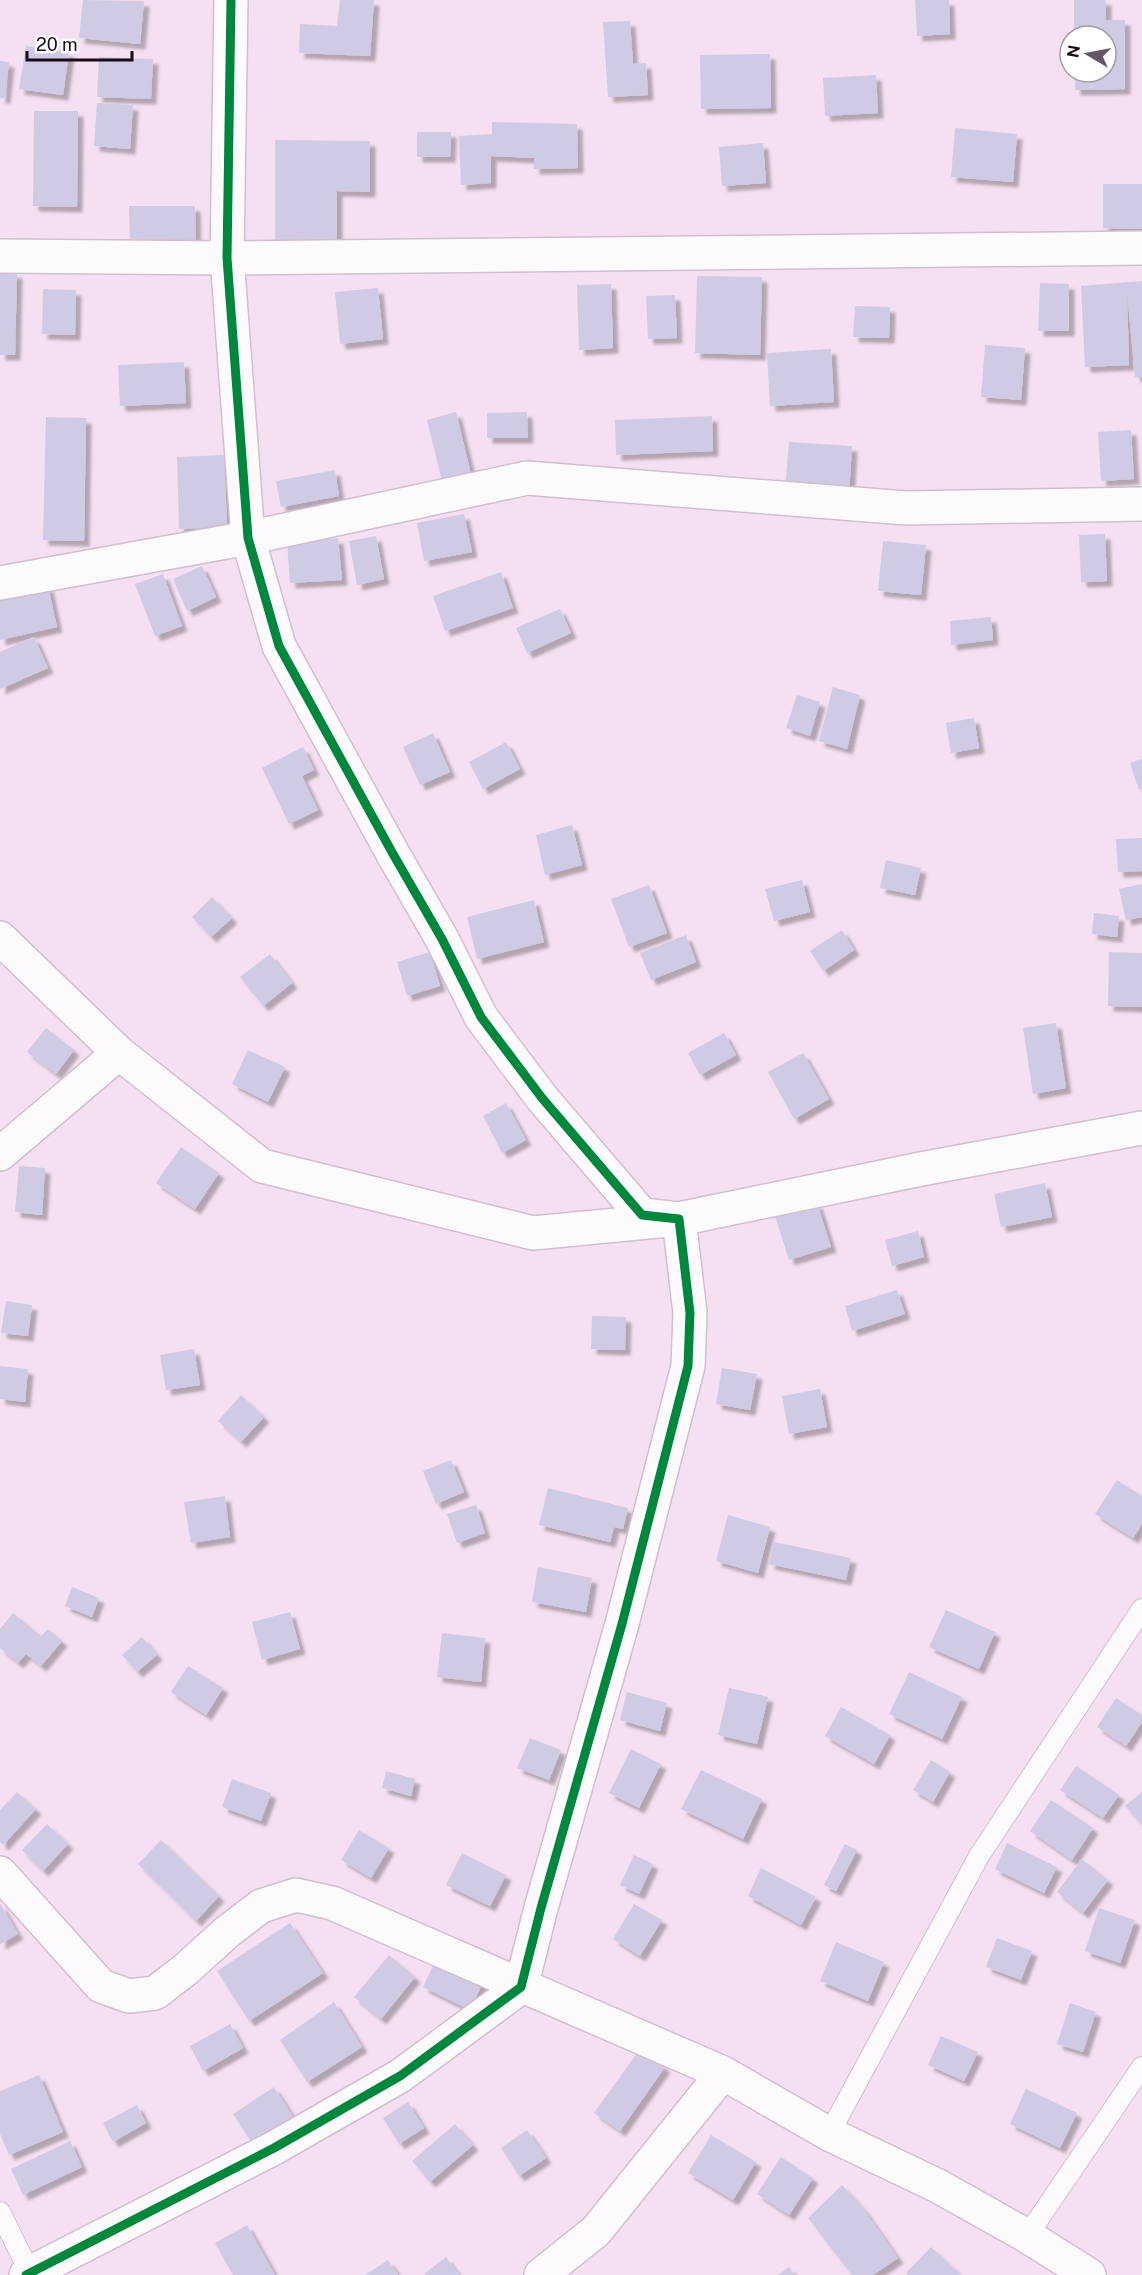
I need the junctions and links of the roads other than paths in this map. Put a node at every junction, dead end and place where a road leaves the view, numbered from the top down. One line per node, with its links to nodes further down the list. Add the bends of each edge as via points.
1 (231, 0): 4 (street)
2 (1142, 248): 4 (street)
3 (0, 256): 4 (street)
4 (227, 258): 6 (street)
5 (1142, 504): 6 (street, via 906,508 527,478)
6 (248, 538): 7 (street); 12 (street, via 279,646 442,939 481,1017 542,1098 642,1215)
7 (0, 583)
8 (0, 938): 9 (street)
9 (119, 1053): 11 (street); 12 (street, via 262,1166 533,1233)
10 (1142, 1128): 12 (street)
11 (0, 1154)
12 (679, 1219): 15 (street, via 690,1313 688,1366 622,1623)
13 (1142, 1609): 18 (lane, via 980,1856)
14 (0, 1873): 15 (street, via 101,1986 129,1996 155,1993 261,1906 296,1895 332,1903)
15 (521, 1987): 17 (street); 21 (street, via 400,2076 274,2148)
16 (1142, 2067): 20 (lane)
17 (723, 2073): 18 (street); 22 (street, via 596,2231)
18 (829, 2134): 20 (street, via 938,2186)
19 (0, 2212): 21 (lane)
20 (1027, 2236): 23 (street)
21 (28, 2274)
22 (541, 2275)
23 (1089, 2275)

